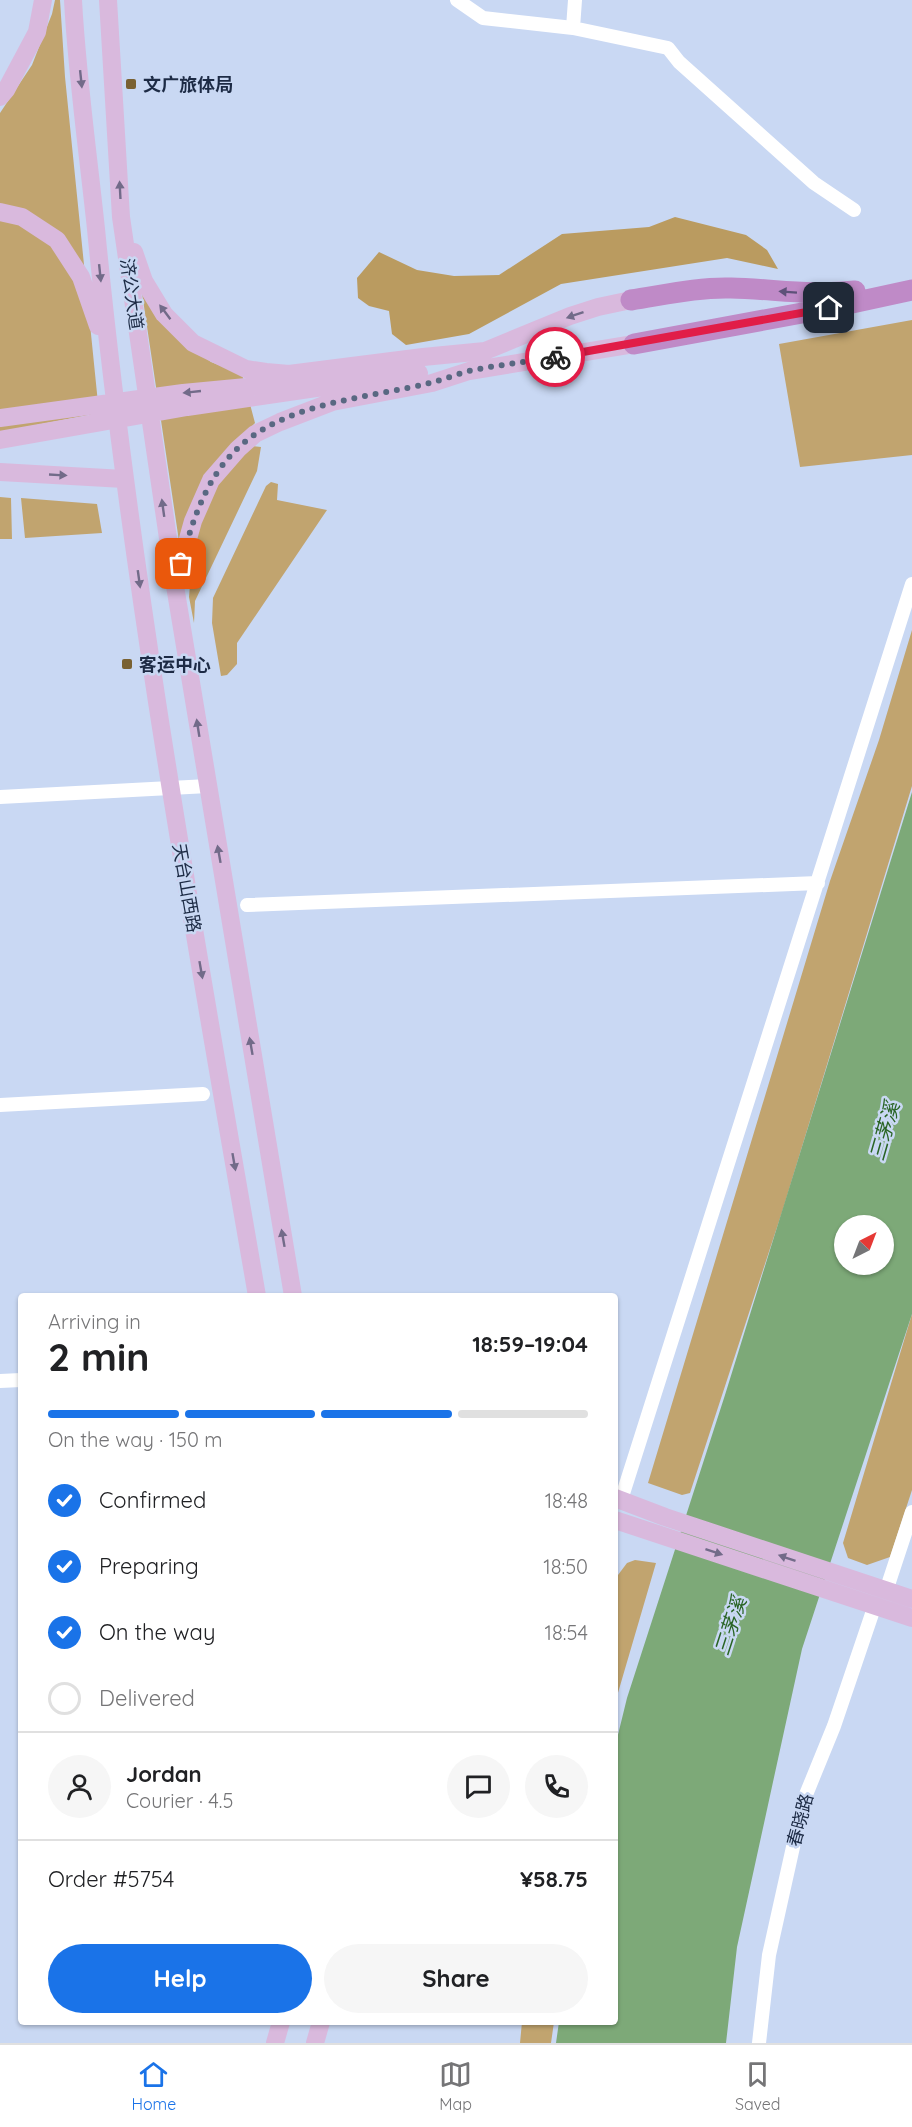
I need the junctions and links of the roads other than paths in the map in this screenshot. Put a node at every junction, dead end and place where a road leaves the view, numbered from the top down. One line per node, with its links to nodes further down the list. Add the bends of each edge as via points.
1 (43, 0): 9 (main road, via 36,32)
2 (74, 0): 7 (main road, 济公大道)
3 (108, 0): 8 (main road, 济公大道)
4 (457, 0): 6 (street, via 483,18)
5 (575, 0): 6 (street)
6 (573, 28): 10 (street, via 668,48 814,183)
7 (77, 42): 8 (main road); 18 (main road, 济公大道, one-way to 18)
8 (110, 42): 12 (main road, 济公大道, one-way to 8)
9 (0, 97)
10 (854, 210)
11 (0, 212): 18 (main road, via 22,217 57,240 81,277)
12 (121, 217): 20 (main road, one-way to 12, via 193,343 164,314 144,281); 26 (main road, 济公大道, one-way to 12)
13 (912, 282): 15 (highway)
14 (912, 290): 15 (highway)
15 (868, 294): 16 (highway, one-way to 16, via 731,288); 17 (highway, via 829,308)
16 (631, 300): 19 (main road, one-way to 19, via 579,313 486,351)
17 (634, 344): 19 (main road)
18 (108, 358): 24 (main road, 济公大道)
19 (467, 363): 20 (main road); 20 (main road, via 431,372); 20 (main road, via 423,357 290,374); 26 (main road, via 432,383 332,402 267,429 238,449 211,480 193,520)
20 (270, 384): 21 (main road, one-way to 21); 22 (main road, via 187,407)
21 (0, 418)
22 (9, 439)
23 (0, 472): 24 (main road, one-way to 24)
24 (124, 479): 28 (main road, 天台山西路, one-way to 28)
25 (912, 584): 30 (street)
26 (175, 586): 27 (main road, 天台山西路, one-way to 26)
27 (208, 786): 28 (street); 35 (main road, 天台山西路, one-way to 27)
28 (170, 788): 29 (street); 34 (main road, 天台山西路, one-way to 34)
29 (0, 797)
30 (818, 883): 31 (street); 38 (street)
31 (247, 905)
32 (203, 1094): 33 (street)
33 (0, 1105)
34 (256, 1293)
35 (292, 1293)
36 (18, 1380): 37 (street)
37 (0, 1381)
38 (618, 1499): 41 (main road)
39 (912, 1512): 42 (street, 春晓路)
40 (618, 1520): 41 (main road)
41 (662, 1525): 42 (main road)
42 (881, 1598): 43 (main road); 44 (main road); 49 (street, 春晓路, via 803,1802 769,1955)
43 (912, 1599)
44 (912, 1618)
45 (280, 2025): 47 (main road)
46 (320, 2025): 48 (main road)
47 (275, 2043)
48 (315, 2043)
49 (759, 2043)

